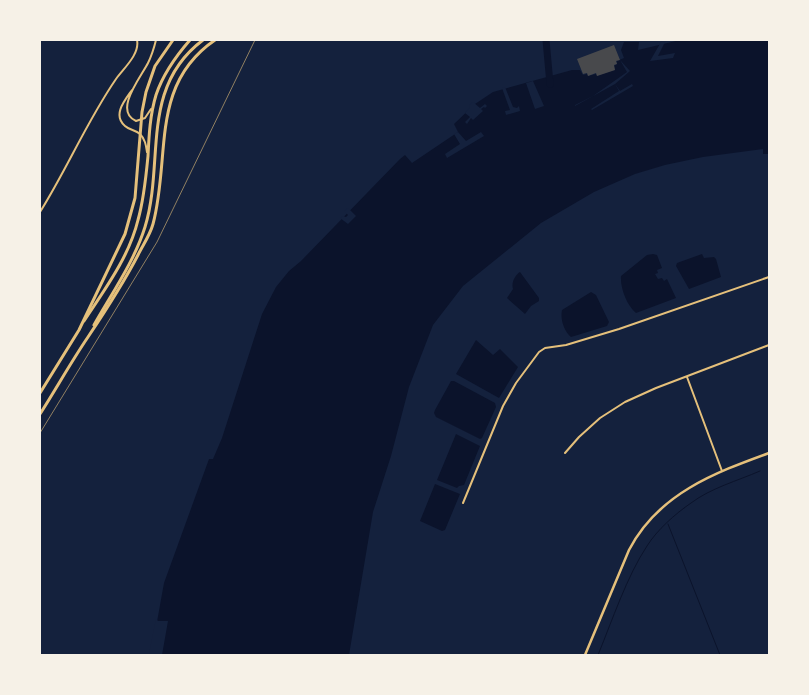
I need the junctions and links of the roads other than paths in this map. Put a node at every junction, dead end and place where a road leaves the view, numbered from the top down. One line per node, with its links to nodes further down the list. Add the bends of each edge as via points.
1 (137, 40): 10 (street, via 137,50 112,85)
2 (156, 40): 7 (street)
3 (173, 40): 12 (main road, via 155,66 146,92 132,215)
4 (190, 40): 8 (main road, via 168,70)
5 (203, 40): 13 (main road, via 177,67 163,95 156,132 149,211 136,250)
6 (215, 40): 13 (main road, via 200,50 178,80 166,120 152,226 122,286)
7 (136, 84): 8 (street, via 127,104 129,117 133,120 145,118); 9 (street, via 120,110 120,118 146,142)
8 (153, 108): 9 (main road)
9 (148, 157): 12 (main road, via 143,199 130,243 119,267)
10 (40, 212)
11 (769, 277): 21 (street, via 566,346 545,348 539,352 503,406)
12 (79, 330): 16 (main road)
13 (86, 339): 17 (main road)
14 (769, 345): 15 (street)
15 (687, 377): 18 (street, via 612,409); 20 (street)
16 (40, 393)
17 (40, 414)
18 (565, 453)
19 (769, 453): 20 (street)
20 (722, 470): 22 (street, via 677,495 636,536)
21 (463, 503)
22 (585, 655)

